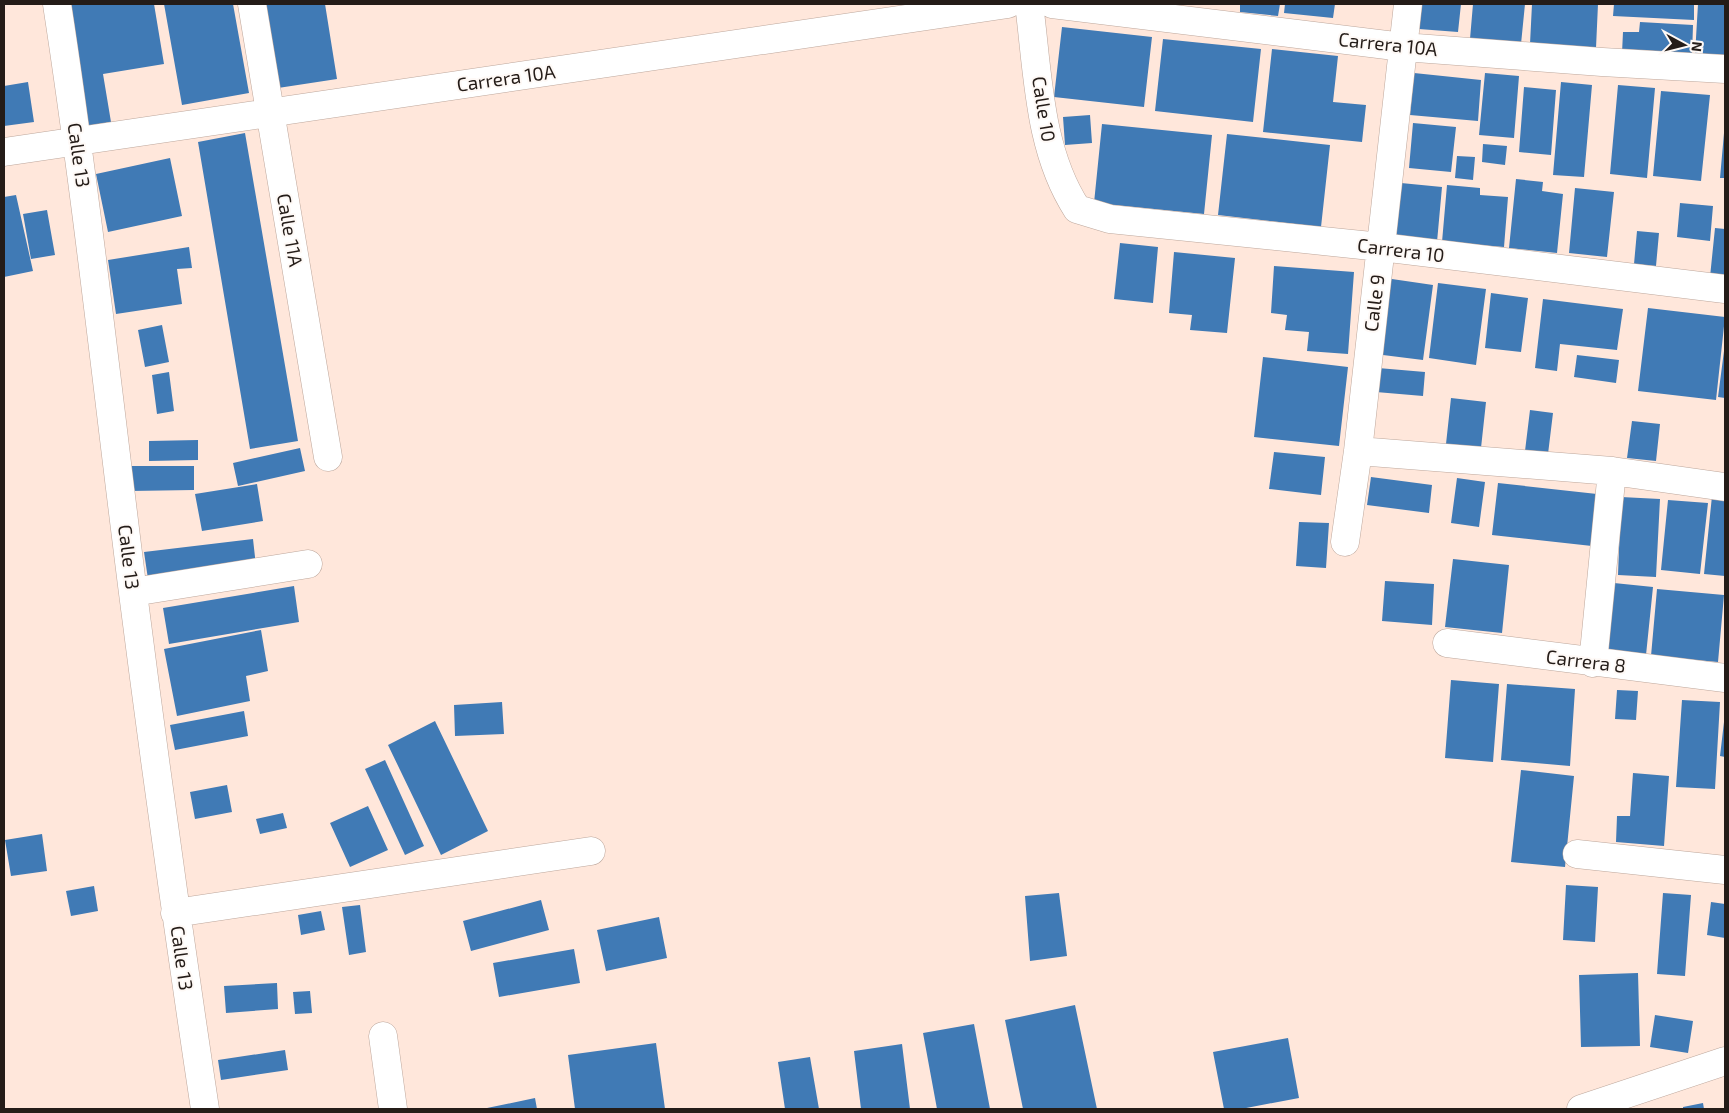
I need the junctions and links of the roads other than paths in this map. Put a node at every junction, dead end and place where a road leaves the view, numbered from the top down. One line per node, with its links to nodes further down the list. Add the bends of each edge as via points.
1 (57, 4): 10 (street, Calle 13)
2 (252, 4): 9 (street, Calle 11A)
3 (1008, 4): 9 (street, Carrera 10A)
4 (1029, 4): 12 (street, Calle 10, via 1050,148 1064,189)
5 (1052, 4): 7 (street, Carrera 10A)
6 (1408, 4): 7 (street, Calle 9)
7 (1403, 47): 8 (street, Carrera 10A); 13 (street, Calle 9)
8 (1725, 69)
9 (270, 112): 10 (street, Carrera 10A); 16 (street, Calle 11A)
10 (78, 141): 11 (street, Carrera 10A); 21 (street, Calle 13)
11 (4, 152)
12 (1077, 209): 13 (street, Carrera 10, via 1110,219)
13 (1380, 247): 14 (street, Carrera 10); 15 (street, Calle 9)
14 (1725, 289)
15 (1358, 451): 17 (street); 19 (street, Calle 9)
16 (328, 457)
17 (1612, 471): 18 (street); 23 (street)
18 (1725, 487)
19 (1345, 542)
20 (308, 564): 21 (street)
21 (133, 592): 28 (street, Calle 13)
22 (1447, 643): 23 (street, Carrera 8)
23 (1593, 663): 24 (street, Carrera 8)
24 (1725, 678)
25 (591, 851): 28 (street)
26 (1577, 854): 27 (street)
27 (1725, 870)
28 (175, 913): 31 (street, Calle 13)
29 (383, 1036): 32 (street)
30 (1725, 1061): 33 (street)
31 (204, 1109)
32 (393, 1109)
33 (1581, 1109)

